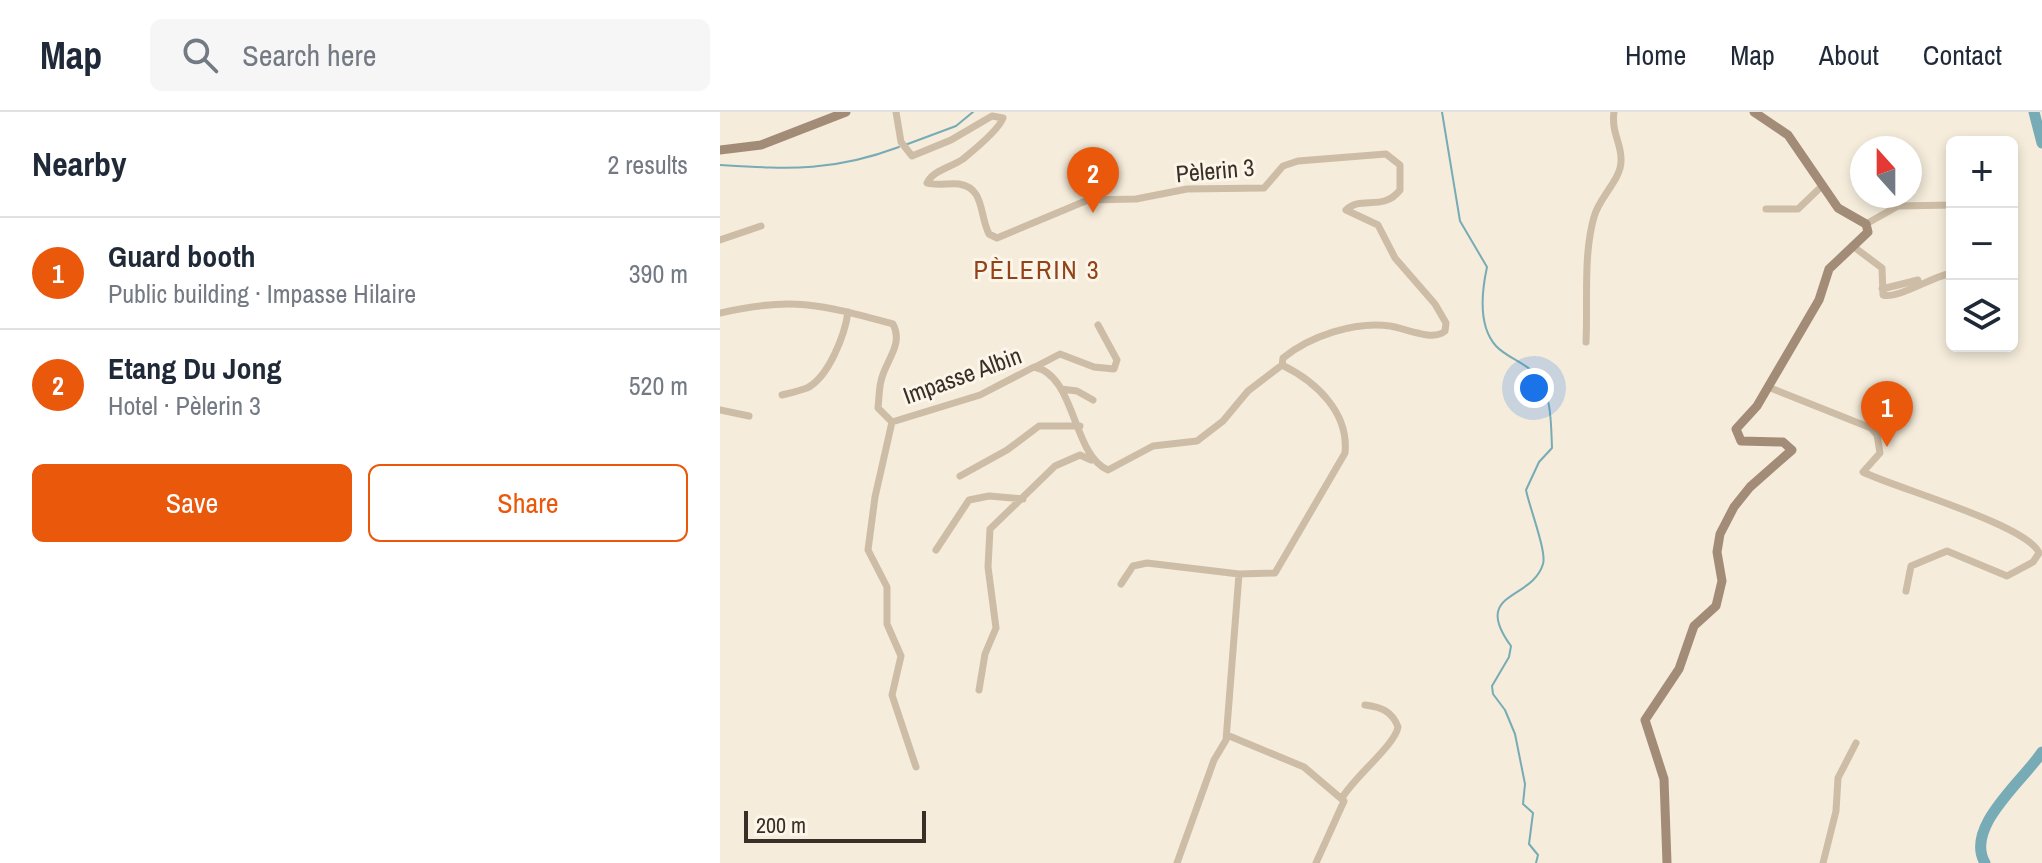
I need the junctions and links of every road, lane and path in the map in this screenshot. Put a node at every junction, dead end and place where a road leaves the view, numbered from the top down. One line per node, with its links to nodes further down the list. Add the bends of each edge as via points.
1 (846, 112): 5 (street, via 761,145)
2 (896, 112): 20 (street, Pèlerin 3, via 903,146 912,156 992,116 1003,118 965,158 927,183 969,186 977,193 982,221 997,238 1088,200 1136,199 1187,189 1264,188 1283,166 1298,161 1386,154 1400,165 1400,190 1385,203 1346,210 1378,225 1395,258 1435,304 1445,331 1433,336 1391,326 1347,328 1304,344 1283,358)
3 (1614, 112): 19 (street, via 1612,128 1622,159 1593,217)
4 (1754, 112): 6 (street, via 1788,135)
5 (720, 150)
6 (1822, 186): 8 (street, via 1798,209); 9 (street, via 1838,208)
7 (1946, 205): 9 (street, via 1898,206)
8 (1766, 209)
9 (1866, 224): 12 (street, via 1865,239)
10 (761, 226): 11 (street)
11 (720, 240)
12 (1854, 247): 15 (street, via 1882,268); 22 (street, via 1829,269 1819,300)
13 (1946, 274): 15 (street, via 1898,295 1883,295)
14 (1920, 279): 15 (street)
15 (1882, 289)
16 (848, 312): 17 (street, Impasse Albin, via 779,302); 24 (street, via 843,340 823,371 807,388); 28 (street, Impasse Albin, via 893,324 898,333 881,379 878,408)
17 (720, 313)
18 (1098, 325): 21 (street, via 1117,360 1114,369 1060,354)
19 (1586, 342)
20 (1282, 365): 30 (street, via 1197,441 1153,446 1114,470); 34 (street, via 1327,398 1347,435 1345,453 1275,573)
21 (1034, 367): 23 (street, Impasse Albin); 28 (street, Impasse Albin, via 980,395)
22 (1768, 387): 36 (street, via 1871,428 1880,453 1863,472 2011,531 2036,545 2039,553 2007,576 1947,551 1911,566); 45 (street, via 1735,436 1751,443 1783,442 1790,446 1790,455 1734,507 1720,534 1722,581 1716,606 1694,626 1679,669 1645,720 1664,779)
23 (1061, 389): 25 (street); 29 (street, Impasse Albin)
24 (782, 395)
25 (1093, 400)
26 (720, 410): 27 (street)
27 (749, 416)
28 (892, 422): 41 (street, via 868,550 887,587 887,624 901,656 892,695)
29 (1080, 426): 30 (street, Impasse Albin); 31 (street, via 1039,426)
30 (1093, 461): 32 (street, via 1080,455 1055,466)
31 (960, 476)
32 (1023, 499): 33 (street, via 969,500); 37 (street, via 990,529 988,567 996,628)
33 (936, 550)
34 (1239, 574): 35 (street, via 1147,563 1133,566); 39 (street)
35 (1121, 584)
36 (1906, 591)
37 (979, 690)
38 (1365, 705): 42 (street, via 1391,714 1397,735)
39 (1227, 735): 42 (street, via 1304,767); 43 (street)
40 (1856, 743): 46 (street, via 1838,778)
41 (916, 767)
42 (1342, 798): 44 (street, via 1342,811)
43 (1177, 863)
44 (1316, 863)
45 (1667, 863)
46 (1823, 863)

